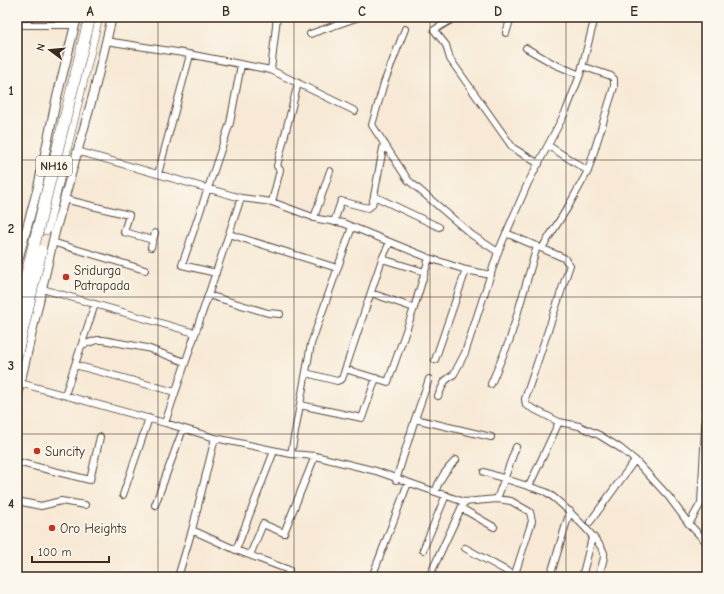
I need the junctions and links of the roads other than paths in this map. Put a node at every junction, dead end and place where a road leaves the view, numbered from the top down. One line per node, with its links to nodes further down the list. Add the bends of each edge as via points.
1 (90, 17): 63 (highway, NH16, bridge)
2 (98, 17): 67 (highway, NH16, bridge)
3 (112, 17): 14 (street)
4 (277, 17): 19 (street)
5 (359, 17): 13 (street)
6 (456, 17): 26 (street, via 434,30 446,45 450,59 513,148)
7 (511, 17): 12 (street)
8 (595, 17): 18 (street)
9 (76, 21): 10 (street); 50 (street, via 38,187)
10 (17, 25)
11 (405, 29): 23 (street, via 384,82 372,125)
12 (506, 33)
13 (310, 34)
14 (106, 41): 16 (street); 25 (street)
15 (526, 48): 20 (street, via 541,58)
16 (190, 55): 17 (street); 29 (street)
17 (241, 65): 19 (street); 30 (street, via 230,123)
18 (582, 66): 20 (street); 28 (street, via 611,76 615,82)
19 (271, 70): 21 (street)
20 (580, 75): 24 (street)
21 (298, 83): 22 (street); 34 (street, via 277,166 280,170)
22 (355, 111)
23 (384, 143): 31 (street); 47 (street, via 408,180 472,235)
24 (549, 146): 26 (street); 28 (street)
25 (77, 151): 29 (street); 33 (street)
26 (539, 164): 40 (street)
27 (330, 171): 35 (street)
28 (588, 171): 46 (street, via 568,207)
29 (158, 174): 30 (street)
30 (207, 188): 32 (street); 55 (street, via 182,265)
31 (374, 196): 36 (street, via 372,205 368,208 341,201); 38 (street)
32 (241, 198): 34 (street); 41 (street)
33 (64, 199): 42 (street, via 129,215 124,232); 43 (street)
34 (272, 202): 35 (street)
35 (314, 218): 36 (street)
36 (334, 222): 37 (street)
37 (352, 227): 44 (street); 51 (street)
38 (439, 227)
39 (155, 233): 42 (street)
40 (506, 233): 46 (street); 47 (street)
41 (229, 234): 51 (street); 55 (street)
42 (153, 240): 45 (street)
43 (52, 242): 52 (street); 58 (street)
44 (390, 242): 48 (street); 49 (street)
45 (151, 247)
46 (539, 247): 76 (street, via 510,339); 85 (street, via 564,258 570,265 525,403)
47 (498, 252): 56 (street)
48 (429, 258): 53 (street); 54 (street)
49 (382, 259): 54 (street); 59 (street)
50 (17, 264)
51 (338, 268): 72 (street, via 311,344)
52 (145, 270)
53 (466, 270): 56 (street); 68 (street)
54 (426, 272): 62 (street)
55 (216, 273): 60 (street)
56 (491, 275): 80 (street, via 465,354)
57 (17, 285): 58 (street)
58 (41, 289): 61 (street); 75 (street)
59 (370, 293): 62 (street); 71 (street)
60 (208, 295): 64 (street, via 268,313); 65 (street)
61 (95, 304): 65 (street); 66 (street)
62 (414, 308): 73 (street, via 388,382)
63 (17, 314)
64 (280, 314)
65 (195, 333): 69 (street)
66 (82, 345): 69 (street, via 103,340 147,348); 70 (street)
67 (17, 353)
68 (435, 360)
69 (186, 362): 77 (street)
70 (75, 365): 77 (street); 79 (street)
71 (345, 369): 72 (street, via 340,381); 73 (street)
72 (306, 374): 82 (street)
73 (376, 378): 82 (street, via 362,418)
74 (429, 379): 84 (street)
75 (20, 383): 79 (street); 81 (street)
76 (491, 384)
77 (175, 392): 86 (street)
78 (707, 393): 114 (street, via 701,503)
79 (65, 395): 83 (street)
80 (438, 396)
81 (17, 397)
82 (300, 405): 93 (street)
83 (149, 418): 86 (street); 104 (street)
84 (415, 419): 89 (street); 100 (street)
85 (559, 422): 96 (street, via 579,426 599,435); 102 (street)
86 (165, 423): 87 (street)
87 (183, 429): 90 (street); 110 (street)
88 (100, 437): 97 (street, via 90,480)
89 (490, 437)
90 (215, 438): 92 (street); 116 (street)
91 (516, 447): 99 (street)
92 (274, 451): 93 (street); 120 (street)
93 (291, 454): 94 (street)
94 (315, 456): 100 (street); 122 (street, via 284,533 263,524)
95 (456, 460): 103 (street, via 440,478)
96 (635, 460): 113 (street); 114 (street, via 669,497)
97 (17, 462)
98 (484, 472): 99 (street)
99 (505, 478): 102 (street); 106 (street)
100 (396, 480): 101 (street)
101 (408, 483): 103 (street); 126 (street)
102 (529, 486): 112 (street, via 554,497)
103 (435, 492): 105 (street)
104 (123, 495)
105 (446, 496): 108 (street); 121 (street)
106 (497, 499): 108 (street); 123 (street, via 511,501 531,515 532,521)
107 (17, 501): 109 (street, via 41,506 60,501)
108 (464, 502): 111 (street)
109 (85, 505)
110 (155, 505)
111 (461, 508): 115 (street); 127 (street)
112 (570, 511): 117 (street); 128 (street)
113 (590, 522)
114 (689, 524): 118 (street)
115 (494, 527)
116 (192, 530): 120 (street); 124 (street)
117 (592, 538): 129 (street); 130 (street, via 604,554)
118 (707, 543)
119 (465, 548): 123 (street)
120 (236, 550): 122 (street)
121 (423, 550)
122 (250, 555): 125 (street, via 289,570)
123 (514, 576)
124 (178, 577)
125 (287, 577)
126 (372, 577)
127 (429, 577)
128 (550, 577)
129 (582, 577)
130 (598, 577)

